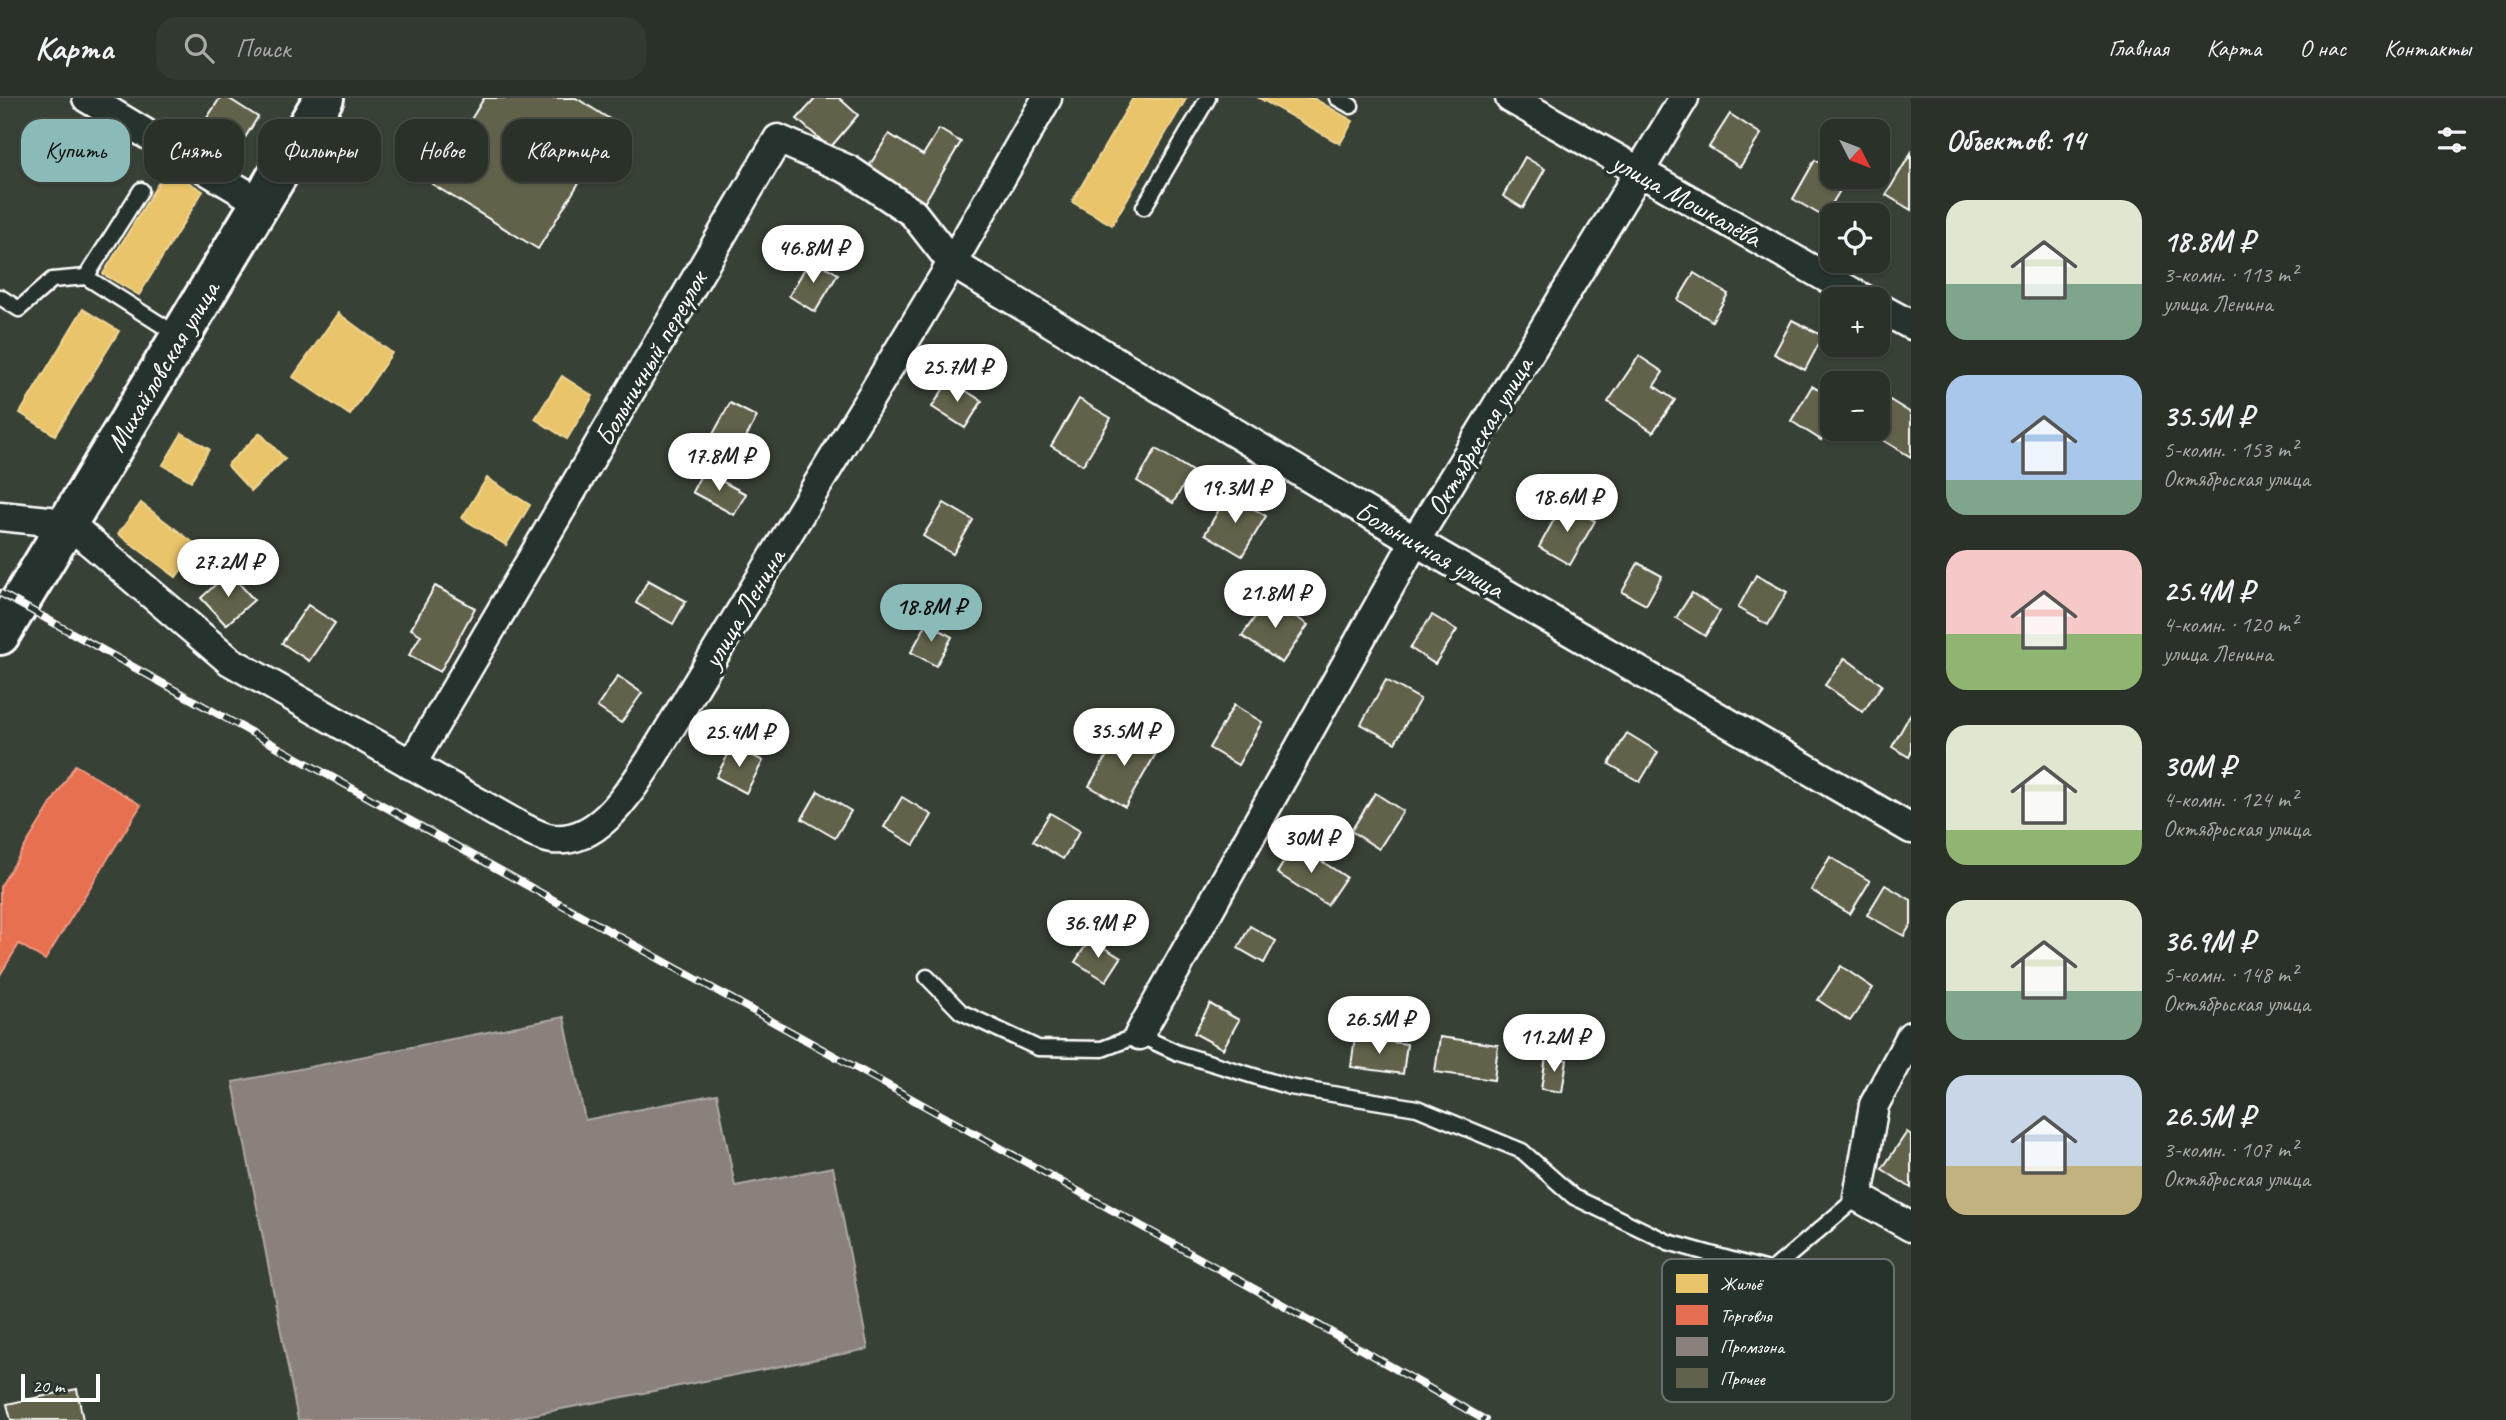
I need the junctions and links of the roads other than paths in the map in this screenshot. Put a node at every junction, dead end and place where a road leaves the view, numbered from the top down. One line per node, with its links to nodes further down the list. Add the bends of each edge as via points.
1 (87, 98): 9 (street)
2 (324, 98): 9 (main road, Михайловская улица)
3 (1047, 98): 11 (street, улица Ленина)
4 (1208, 98): 10 (lane)
5 (1510, 98): 7 (street, улица Мошкалёва)
6 (1684, 98): 7 (street, Октябрьская улица)
7 (1640, 173): 13 (street, улица Мошкалёва); 20 (street, Октябрьская улица)
8 (141, 190): 12 (lane)
9 (261, 202): 17 (main road, Михайловская улица)
10 (1144, 207)
11 (952, 263): 20 (street, Больничная улица); 22 (street, улица Ленина, via 650,761 606,819 579,835 551,839); 22 (street, Больничный переулок, via 913,213 849,170 778,139)
12 (86, 277): 14 (lane, via 52,280 19,309); 17 (lane)
13 (1843, 287)
14 (0, 298)
15 (1890, 314): 16 (street)
16 (1911, 326)
17 (180, 337): 19 (main road, Михайловская улица)
18 (0, 516): 19 (street)
19 (68, 523): 21 (main road, Михайловская улица); 22 (street, улица Ленина, via 230,662)
20 (1415, 541): 23 (street, Больничная улица); 25 (street, Октябрьская улица)
21 (0, 635)
22 (411, 765)
23 (1911, 829)
24 (927, 977): 25 (lane, via 961,1012 1038,1048 1102,1049)
25 (1139, 1035): 29 (lane, via 1178,1054 1290,1087 1417,1108 1522,1151 1574,1197 1656,1236)
26 (1911, 1036): 27 (street, via 1874,1105)
27 (1858, 1197): 28 (street); 30 (lane)
28 (1911, 1227)
29 (1732, 1259)
30 (1785, 1259)

